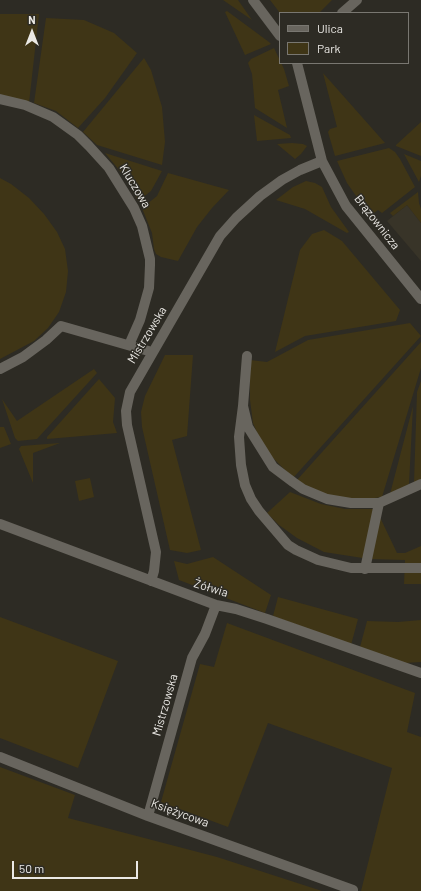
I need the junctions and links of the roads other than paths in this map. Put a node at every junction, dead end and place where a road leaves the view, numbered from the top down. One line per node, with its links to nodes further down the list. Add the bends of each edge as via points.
1 (253, 0): 4 (street)
2 (357, 0): 3 (street)
3 (343, 12)
4 (279, 35)
5 (297, 64): 7 (street, Brązownicza)
6 (0, 99): 9 (street, Kluczowa, via 25,105 52,117 78,135 109,168 134,208 142,226 150,259 149,288 140,320)
7 (322, 161): 8 (street, Brązownicza, via 346,206); 10 (street, Mistrzowska, via 282,180 236,218 220,236)
8 (421, 299)
9 (129, 345): 10 (street); 12 (street, via 61,326 23,357)
10 (152, 352): 19 (street, Mistrzowska, via 130,392 126,411 156,552)
11 (247, 356): 13 (street)
12 (0, 369)
13 (243, 406): 15 (street, via 248,427 273,467 293,482 327,499 351,503); 18 (street, via 239,437 241,465 245,485 259,512 296,550 318,560)
14 (421, 484): 15 (street)
15 (379, 503): 18 (street)
16 (0, 524): 19 (street, Żółwia)
17 (421, 568): 18 (street)
18 (365, 569)
19 (151, 581): 20 (street, Żółwia)
20 (216, 604): 21 (street, Żółwia, via 267,618); 23 (street, Mistrzowska, via 205,634 192,658)
21 (419, 672)
22 (0, 757): 23 (street, Księżycowa)
23 (148, 816): 24 (street, Księżycowa)
24 (353, 890)

